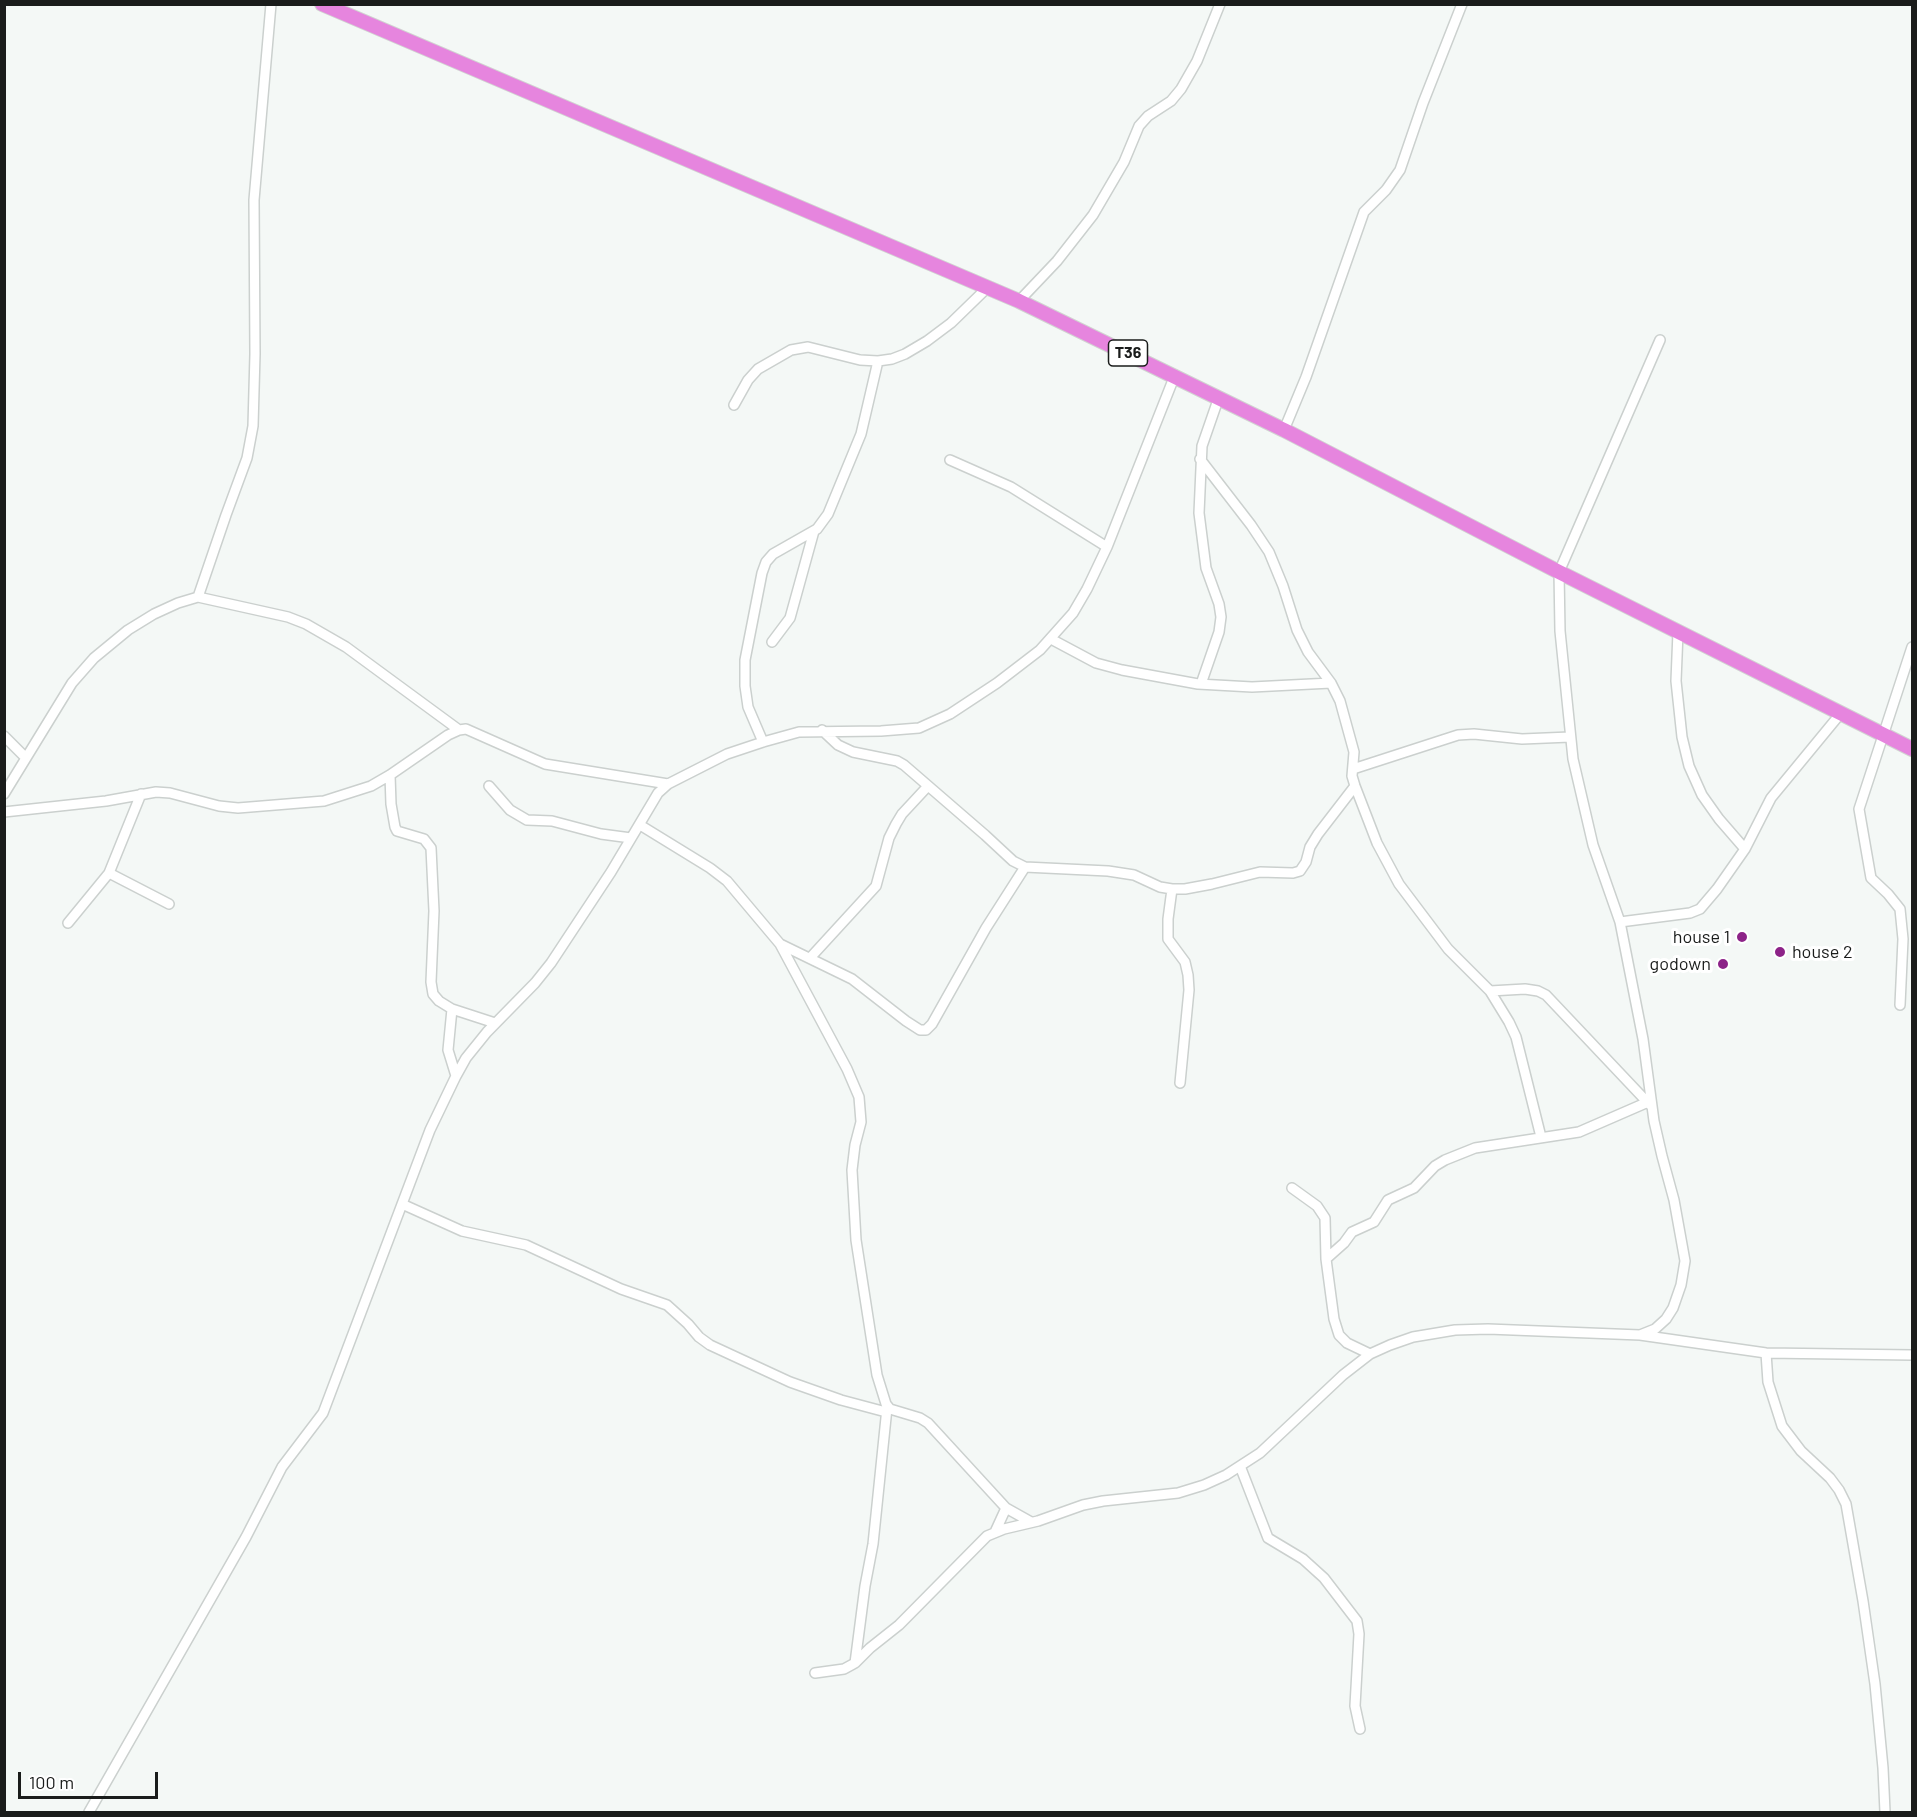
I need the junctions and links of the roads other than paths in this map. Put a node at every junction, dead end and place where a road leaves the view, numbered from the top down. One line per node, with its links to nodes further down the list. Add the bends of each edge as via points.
1 (271, 4): 18 (street, via 254,200 253,426 248,458)
2 (322, 4): 5 (highway, T36)
3 (1220, 4): 6 (street, via 1197,61 1181,88 1139,126 1124,162 1093,215 1057,261)
4 (1462, 4): 12 (street, via 1400,170 1364,212)
5 (987, 288): 6 (highway, T36); 8 (street, via 916,349)
6 (1018, 301): 9 (highway, T36)
7 (1660, 340): 17 (street)
8 (878, 361): 11 (street, via 807,347 791,350 758,369); 15 (street, via 861,434 828,514)
9 (1175, 375): 10 (highway, T36); 16 (street)
10 (1219, 397): 12 (highway, T36); 13 (street)
11 (734, 405)
12 (1284, 430): 17 (highway, T36)
13 (1200, 459): 23 (street, via 1269,552 1297,630); 24 (street, via 1203,549 1221,617)
14 (950, 460): 16 (street, via 1011,487)
15 (814, 531): 21 (street, via 790,618); 31 (street, via 773,554 762,573 745,660 745,686 748,707)
16 (1107, 547): 20 (street, via 1073,613)
17 (1559, 572): 19 (highway, T36); 30 (street)
18 (198, 597): 26 (street, via 306,624 346,647); 33 (street, via 154,614 108,645 72,682)
19 (1678, 632): 25 (highway, T36); 45 (street, via 1676,681 1689,766 1702,795)
20 (1051, 639): 24 (street, via 1096,663); 27 (street, via 997,683 950,714 919,728)
21 (772, 642)
22 (1912, 647): 28 (street)
23 (1331, 683): 24 (street, via 1252,687); 34 (street, via 1353,746)
24 (1201, 684)
25 (1841, 713): 28 (highway, T36); 45 (street, via 1771,798)
26 (459, 730): 35 (street); 36 (street, via 471,731 545,764)
27 (822, 730): 31 (street); 38 (street, via 853,752 897,761)
28 (1884, 733): 32 (highway, T36); 52 (street, via 1859,804 1859,817 1869,874 1900,909)
29 (4, 736): 33 (street)
30 (1570, 737): 34 (street, via 1458,735); 50 (street, via 1593,845)
31 (763, 742): 36 (street, via 727,754)
32 (1912, 749)
33 (26, 758): 40 (street)
34 (1353, 769): 39 (street)
35 (390, 775): 41 (street, via 371,786 324,801 238,808 219,807 170,793); 57 (street, via 397,831 424,839 431,848 431,982 433,994)
36 (668, 784): 43 (street)
37 (489, 786): 44 (street, via 510,810 527,820 552,821)
38 (928, 786): 46 (street); 54 (street, via 896,824 876,886)
39 (1355, 786): 48 (street, via 1318,834 1300,871 1260,872 1205,886); 55 (street, via 1377,843 1399,884 1448,950)
40 (4, 794)
41 (141, 795): 42 (street); 47 (street)
42 (4, 813)
43 (639, 825): 44 (street); 53 (street, via 727,881)
44 (631, 838): 58 (street, via 550,963)
45 (1745, 849): 50 (street, via 1700,909)
46 (1024, 867): 48 (street, via 1125,873); 54 (street, via 926,1030 906,1021 852,979)
47 (109, 873): 49 (street); 51 (street)
48 (1172, 889): 60 (street, via 1168,939 1185,962 1189,990)
49 (169, 904)
50 (1620, 922): 61 (street, via 1643,1039)
51 (68, 923)
52 (1907, 938): 56 (street)
53 (780, 944): 54 (street); 70 (street, via 859,1097 861,1122 852,1170 855,1240 880,1391)
54 (810, 958)
55 (1490, 991): 61 (street, via 1525,989 1546,995); 62 (street, via 1516,1038)
56 (1900, 1005)
57 (452, 1009): 58 (street); 59 (street, via 448,1050)
58 (495, 1023): 59 (street)
59 (456, 1076): 64 (street)
60 (1180, 1083)
61 (1650, 1104): 62 (street, via 1579,1132); 66 (street, via 1685,1261 1673,1308 1655,1329)
62 (1541, 1137): 65 (street, via 1476,1148 1445,1160 1414,1188 1388,1200 1374,1222 1352,1232)
63 (1292, 1188): 65 (street, via 1317,1206 1325,1218)
64 (402, 1204): 70 (street, via 462,1231 526,1245 621,1289 667,1305 710,1345 790,1382 841,1400); 78 (street, via 323,1413 282,1467)
65 (1326, 1259): 68 (street, via 1339,1335)
66 (1640, 1335): 67 (street); 68 (street, via 1455,1330 1413,1337)
67 (1766, 1353): 69 (street); 79 (street, via 1768,1382 1782,1426 1830,1478 1846,1504 1875,1683)
68 (1370, 1354): 71 (street, via 1260,1453)
69 (1912, 1355)
70 (887, 1409): 72 (street, via 928,1423); 75 (street)
71 (1240, 1466): 73 (street, via 1204,1485 1178,1493 1103,1501); 77 (street, via 1268,1538 1304,1559 1357,1621 1355,1706)
72 (1006, 1508): 73 (street); 74 (street)
73 (1031, 1522): 74 (street)
74 (995, 1532): 75 (street, via 969,1552 899,1625)
75 (855, 1663): 76 (street, via 844,1669)
76 (815, 1673)
77 (1360, 1729)
78 (89, 1812)
79 (1885, 1812)

